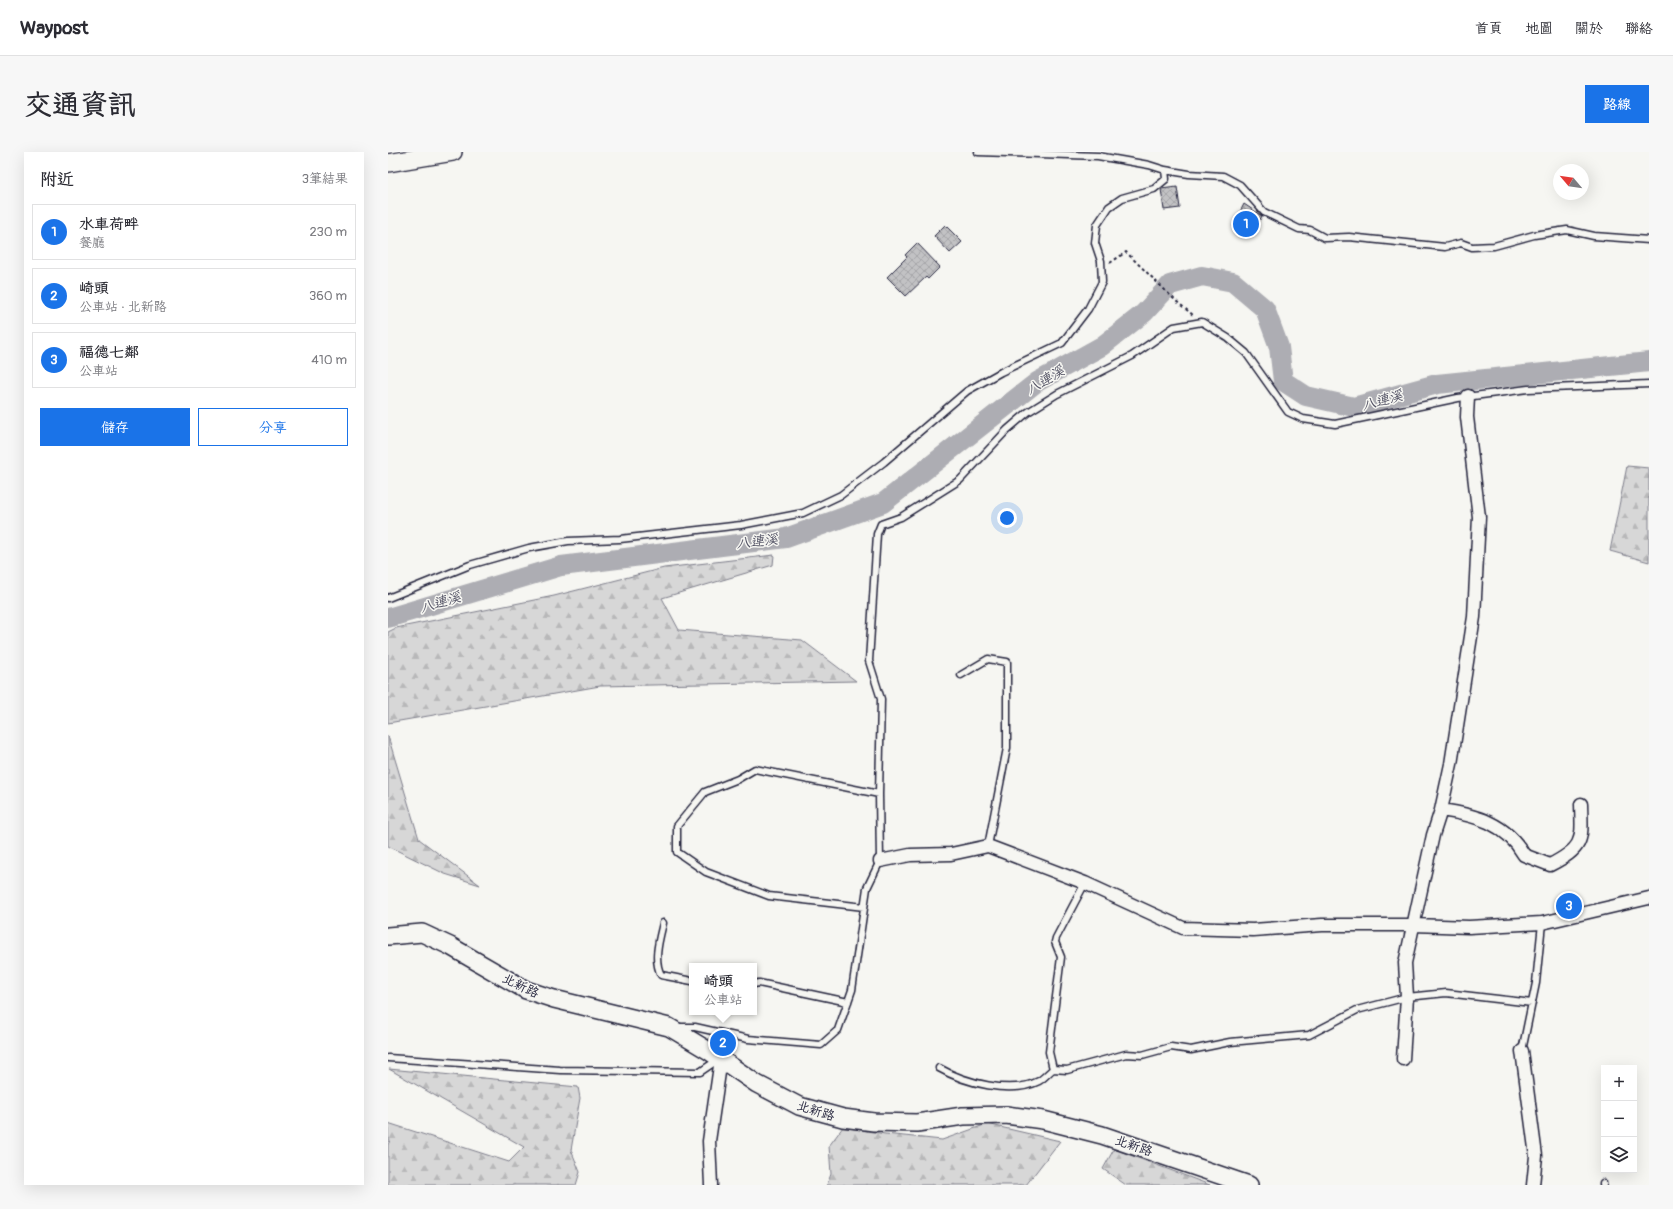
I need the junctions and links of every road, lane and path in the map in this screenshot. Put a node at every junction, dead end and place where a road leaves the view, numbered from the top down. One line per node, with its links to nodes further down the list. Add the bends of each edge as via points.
1 (453, 152): 3 (main road)
2 (978, 152): 4 (lane, via 1098,156)
3 (388, 163)
4 (1165, 170): 5 (lane, via 1223,176 1240,185 1264,212 1324,238 1350,237 1445,247 1461,243 1472,247 1494,246 1567,230 1594,236); 6 (lane, via 1166,180 1154,189 1122,198 1109,207 1097,225 1095,243)
5 (1648, 238)
6 (1101, 265): 7 (path, via 1108,264 1126,252 1176,301); 10 (lane, via 1102,282 1088,309 1062,343 967,391 841,495 803,513 741,525 620,539 568,541 529,548 470,565)
7 (1202, 322): 9 (lane, via 1246,353 1288,412 1303,420 1335,424); 12 (lane, via 1174,327 1132,356 1057,394 1028,412 1007,430 960,480 901,516 881,524 876,534 869,661 881,699)
8 (1649, 384): 9 (lane, via 1528,389)
9 (1468, 396): 14 (street, via 1467,417 1479,517 1474,617 1451,764)
10 (388, 598)
11 (962, 676): 15 (lane, via 988,659 1007,662 1007,748)
12 (879, 794): 16 (lane); 19 (lane, via 755,769 705,792 677,826 677,852 706,872 769,896)
13 (1581, 804): 14 (street, via 1582,837 1577,847 1569,856 1550,865 1524,855 1517,842 1501,828 1466,813)
14 (1441, 810): 22 (street, via 1433,835)
15 (988, 846): 16 (street, via 951,854 910,855); 17 (street)
16 (880, 861): 19 (lane, via 867,888)
17 (1085, 883): 22 (street, via 1183,928 1253,930 1322,925); 35 (lane, via 1055,942 1061,957 1049,1052)
18 (1649, 898): 21 (street)
19 (864, 906): 27 (lane)
20 (663, 923): 24 (lane, via 657,969 661,975)
21 (1542, 923): 22 (street, via 1469,927); 28 (lane)
22 (1414, 925): 26 (street, via 1405,963)
23 (388, 936): 29 (main road, 北新路, via 422,933 450,946 526,990)
24 (689, 980)
25 (757, 983): 27 (lane)
26 (1407, 997): 28 (lane, via 1446,993); 33 (street); 35 (lane, via 1357,1010 1309,1035 1230,1042 1191,1050 1171,1047 1142,1055 1126,1054 1067,1070)
27 (848, 1002): 29 (lane, via 838,1030 821,1045 748,1039 695,1027)
28 (1532, 1003): 30 (lane)
29 (669, 1027): 32 (main road, 北新路)
30 (1522, 1052): 38 (street, via 1536,1156)
31 (388, 1058): 32 (lane, via 560,1070 700,1072)
32 (721, 1059): 36 (street, via 709,1141); 37 (main road, 北新路, via 757,1084 799,1106 843,1118 917,1123 963,1116 1006,1115 1043,1120 1102,1135)
33 (1403, 1059)
34 (939, 1068): 35 (lane, via 951,1075 980,1084 1010,1088 1039,1081)
35 (1053, 1069)
36 (710, 1185)
37 (1249, 1185)
38 (1534, 1185)

